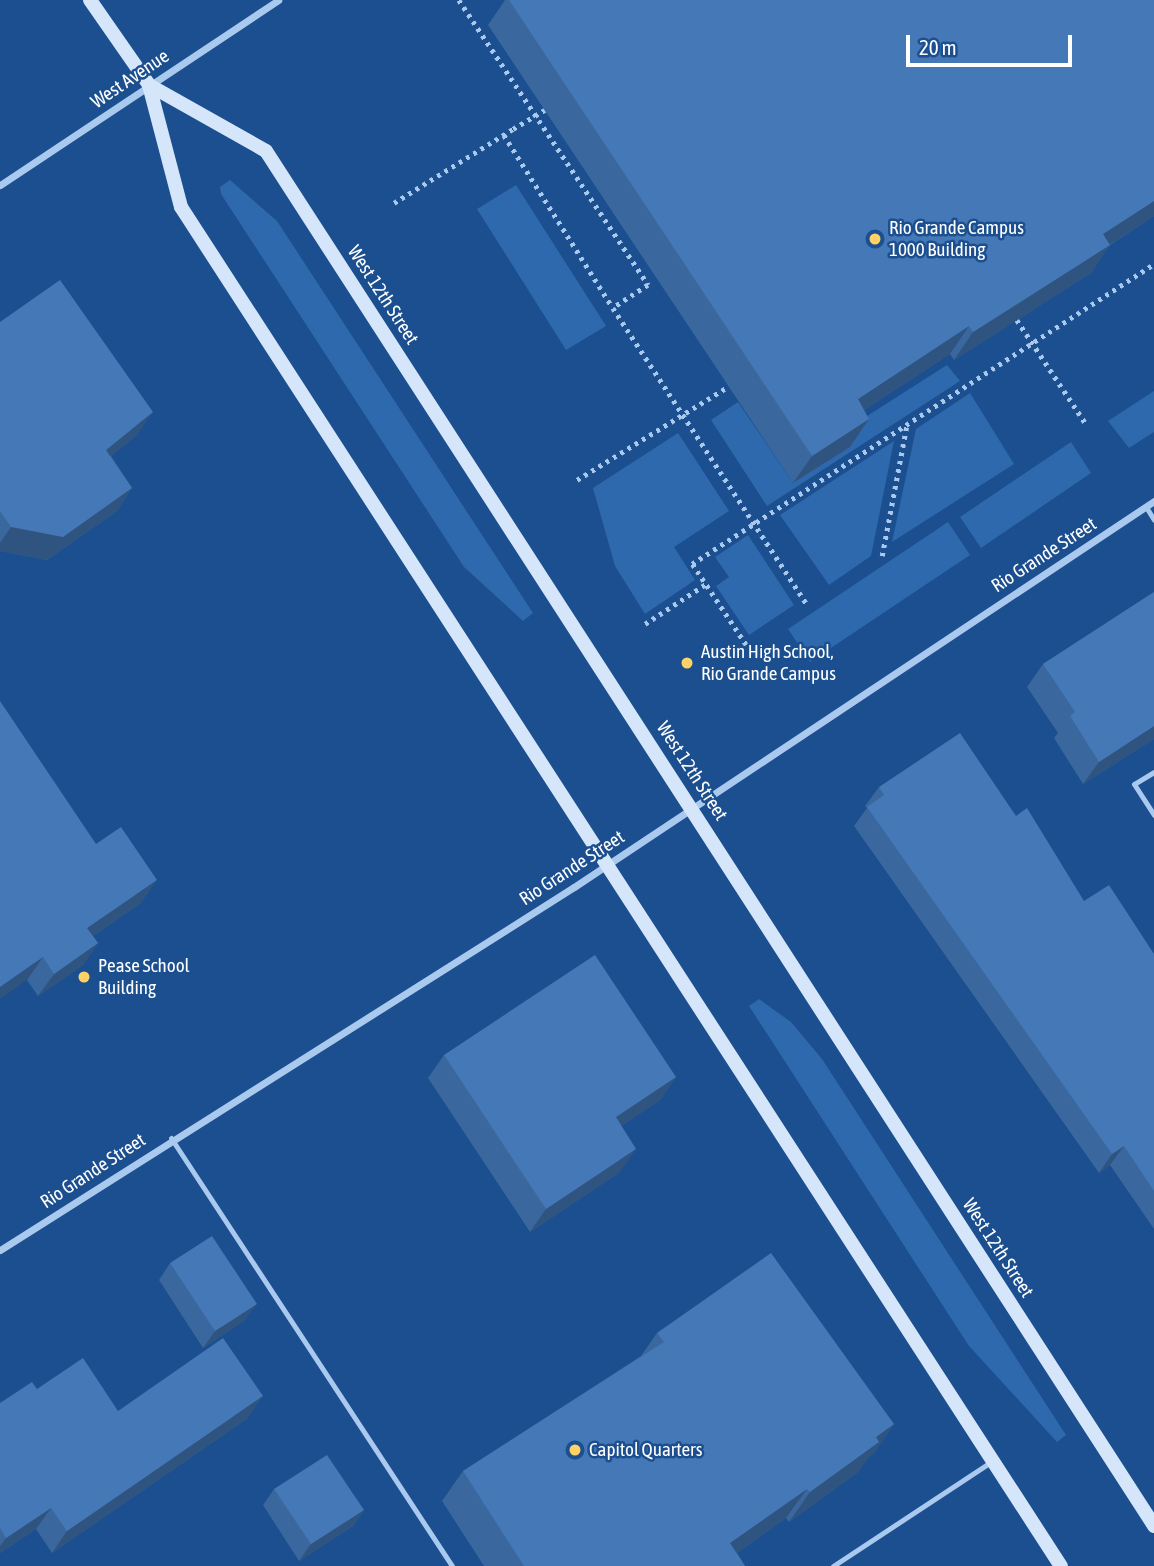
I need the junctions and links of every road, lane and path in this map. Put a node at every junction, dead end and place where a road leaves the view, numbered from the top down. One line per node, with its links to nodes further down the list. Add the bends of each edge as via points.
1 (90, 0): 4 (main road, West 12th Street)
2 (278, 0): 4 (street, West Avenue)
3 (459, 0): 10 (path, via 648,285)
4 (149, 85): 7 (street, West Avenue); 28 (main road, West 12th Street, via 266,151); 30 (main road, West 12th Street, via 181,207 560,789)
5 (545, 110): 6 (path, bridge)
6 (504, 135): 8 (path); 10 (path)
7 (0, 185)
8 (394, 202)
9 (1154, 264): 12 (path)
10 (613, 308): 14 (path)
11 (1017, 320): 12 (path)
12 (1033, 342): 15 (path); 16 (path)
13 (729, 386): 14 (path)
14 (682, 415): 17 (path); 21 (path)
15 (907, 424): 21 (path); 22 (path)
16 (1086, 424)
17 (577, 480)
18 (1154, 501): 19 (street, Rio Grande Street)
19 (1146, 507): 20 (lane); 28 (street, Rio Grande Street)
20 (1154, 520)
21 (752, 522): 23 (path, via 692,564); 24 (path)
22 (882, 556)
23 (706, 584): 25 (path); 26 (path)
24 (807, 605)
25 (645, 624)
26 (746, 645)
27 (1154, 772): 29 (lane, via 1134,784)
28 (691, 807): 30 (street, Rio Grande Street); 34 (main road, West 12th Street)
29 (1154, 815)
30 (604, 866): 31 (street, Rio Grande Street); 33 (main road, West 12th Street)
31 (171, 1138): 32 (street, Rio Grande Street); 35 (lane)
32 (0, 1250)
33 (992, 1461): 36 (lane); 37 (main road, West 12th Street)
34 (1154, 1526)
35 (452, 1566)
36 (833, 1566)
37 (1061, 1566)

